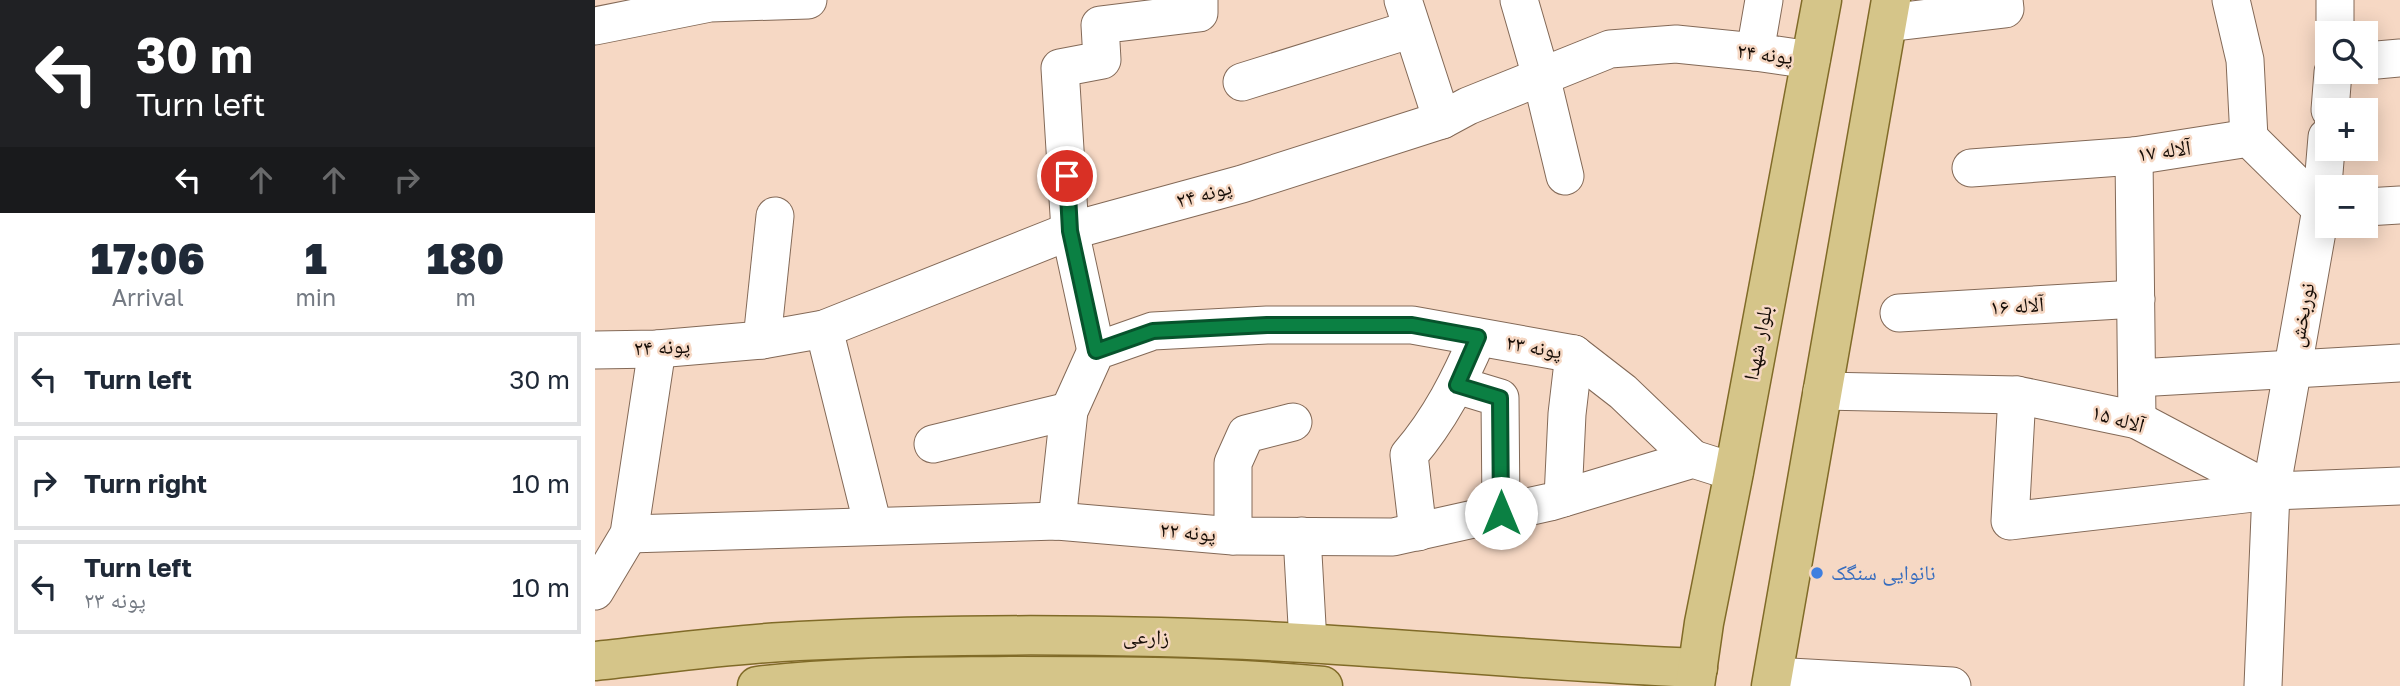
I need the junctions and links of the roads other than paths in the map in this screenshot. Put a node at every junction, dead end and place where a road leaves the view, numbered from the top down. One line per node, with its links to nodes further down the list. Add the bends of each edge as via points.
1 (808, 0): 13 (street, via 710,4)
2 (1199, 0): 10 (street, via 1199,13)
3 (1518, 0): 18 (street)
4 (1764, 0): 14 (street)
5 (1822, 0): 16 (main road, بلوار شهدا)
6 (2004, 0): 9 (street, via 2005,9)
7 (2231, 0): 21 (street, via 2245,60)
8 (2336, 0): 12 (street)
9 (1889, 11): 45 (main road)
10 (1099, 13): 29 (street, via 1102,60 1060,68)
11 (1407, 14): 19 (street); 20 (street)
12 (2335, 21)
13 (595, 26)
14 (1755, 52): 16 (street, پونه ۲۴); 18 (street, پونه ۲۴, via 1676,44 1610,48)
15 (2400, 58): 17 (street)
16 (1811, 60): 53 (main road, بلوار شهدا)
17 (2378, 60)
18 (1541, 76): 20 (street, پونه ۲۴); 24 (street)
19 (1242, 82)
20 (1442, 120): 29 (street, پونه ۲۴, via 1242,184)
21 (2249, 138): 22 (street, آلاله ۱۷); 25 (street)
22 (2134, 156): 23 (street, آلاله ۱۷); 31 (street)
23 (1971, 168)
24 (1565, 176)
25 (2315, 200)
26 (2400, 205): 27 (street)
27 (2378, 206)
28 (775, 216): 35 (street)
29 (1070, 231): 33 (street, پونه ۲۴); 39 (street)
30 (2318, 238): 42 (street, نوربخش)
31 (2136, 299): 32 (street, آلاله ۱۶); 43 (street)
32 (1899, 313)
33 (824, 329): 35 (street, پونه ۲۴); 59 (street)
34 (1478, 337): 36 (street, پونه ۲۳); 39 (street, پونه ۲۳, via 1412,325 1267,325 1153,331); 44 (street)
35 (762, 340): 37 (street, پونه ۲۴)
36 (1524, 345): 40 (street, پونه ۲۳); 47 (street)
37 (657, 349): 38 (street, پونه ۲۴); 61 (street)
38 (595, 350)
39 (1096, 351): 48 (street)
40 (1574, 354): 52 (street, پونه ۲۳, via 1623,392); 56 (street)
41 (2400, 363): 42 (street)
42 (2292, 368): 43 (street); 55 (street, نوربخش)
43 (2137, 378): 49 (street)
44 (1457, 385): 47 (street); 60 (street, via 1409,454)
45 (1822, 391): 46 (street, آلاله ۱۵); 69 (main road)
46 (2017, 395): 49 (street, آلاله ۱۵); 55 (street, via 2010,521)
47 (1500, 398): 57 (street)
48 (1069, 411): 51 (street); 58 (street)
49 (2137, 420): 55 (street, آلاله ۱۵)
50 (1293, 422): 62 (street, via 1247,434 1233,463)
51 (933, 444)
52 (1693, 459): 53 (street); 56 (street, پونه ۲۲)
53 (1734, 472): 67 (main road, بلوار شهدا)
54 (2400, 486): 55 (street)
55 (2271, 491): 74 (street, نوربخش)
56 (1563, 498): 57 (street, پونه ۲۲)
57 (1501, 513): 60 (street, پونه ۲۲)
58 (1057, 521): 59 (street, پونه ۲۲); 62 (street, پونه ۲۲)
59 (873, 526): 61 (street, پونه ۲۲)
60 (1418, 532): 63 (street, پونه ۲۲, via 1393,537)
61 (629, 534): 64 (street)
62 (1233, 536): 63 (street, پونه ۲۲)
63 (1302, 536): 65 (street)
64 (595, 591)
65 (1308, 643): 66 (main road, زارعی, via 1160,636 974,636 797,641); 67 (main road, زارعی, via 1592,664)
66 (595, 661)
67 (1697, 677)
68 (965, 681): 70 (main road, زارعی); 72 (main road, زارعی, via 1163,676)
69 (1772, 681): 73 (street)
70 (800, 684): 71 (main road, زارعی)
71 (757, 686)
72 (1323, 686)
73 (1952, 686)
74 (2263, 686)

